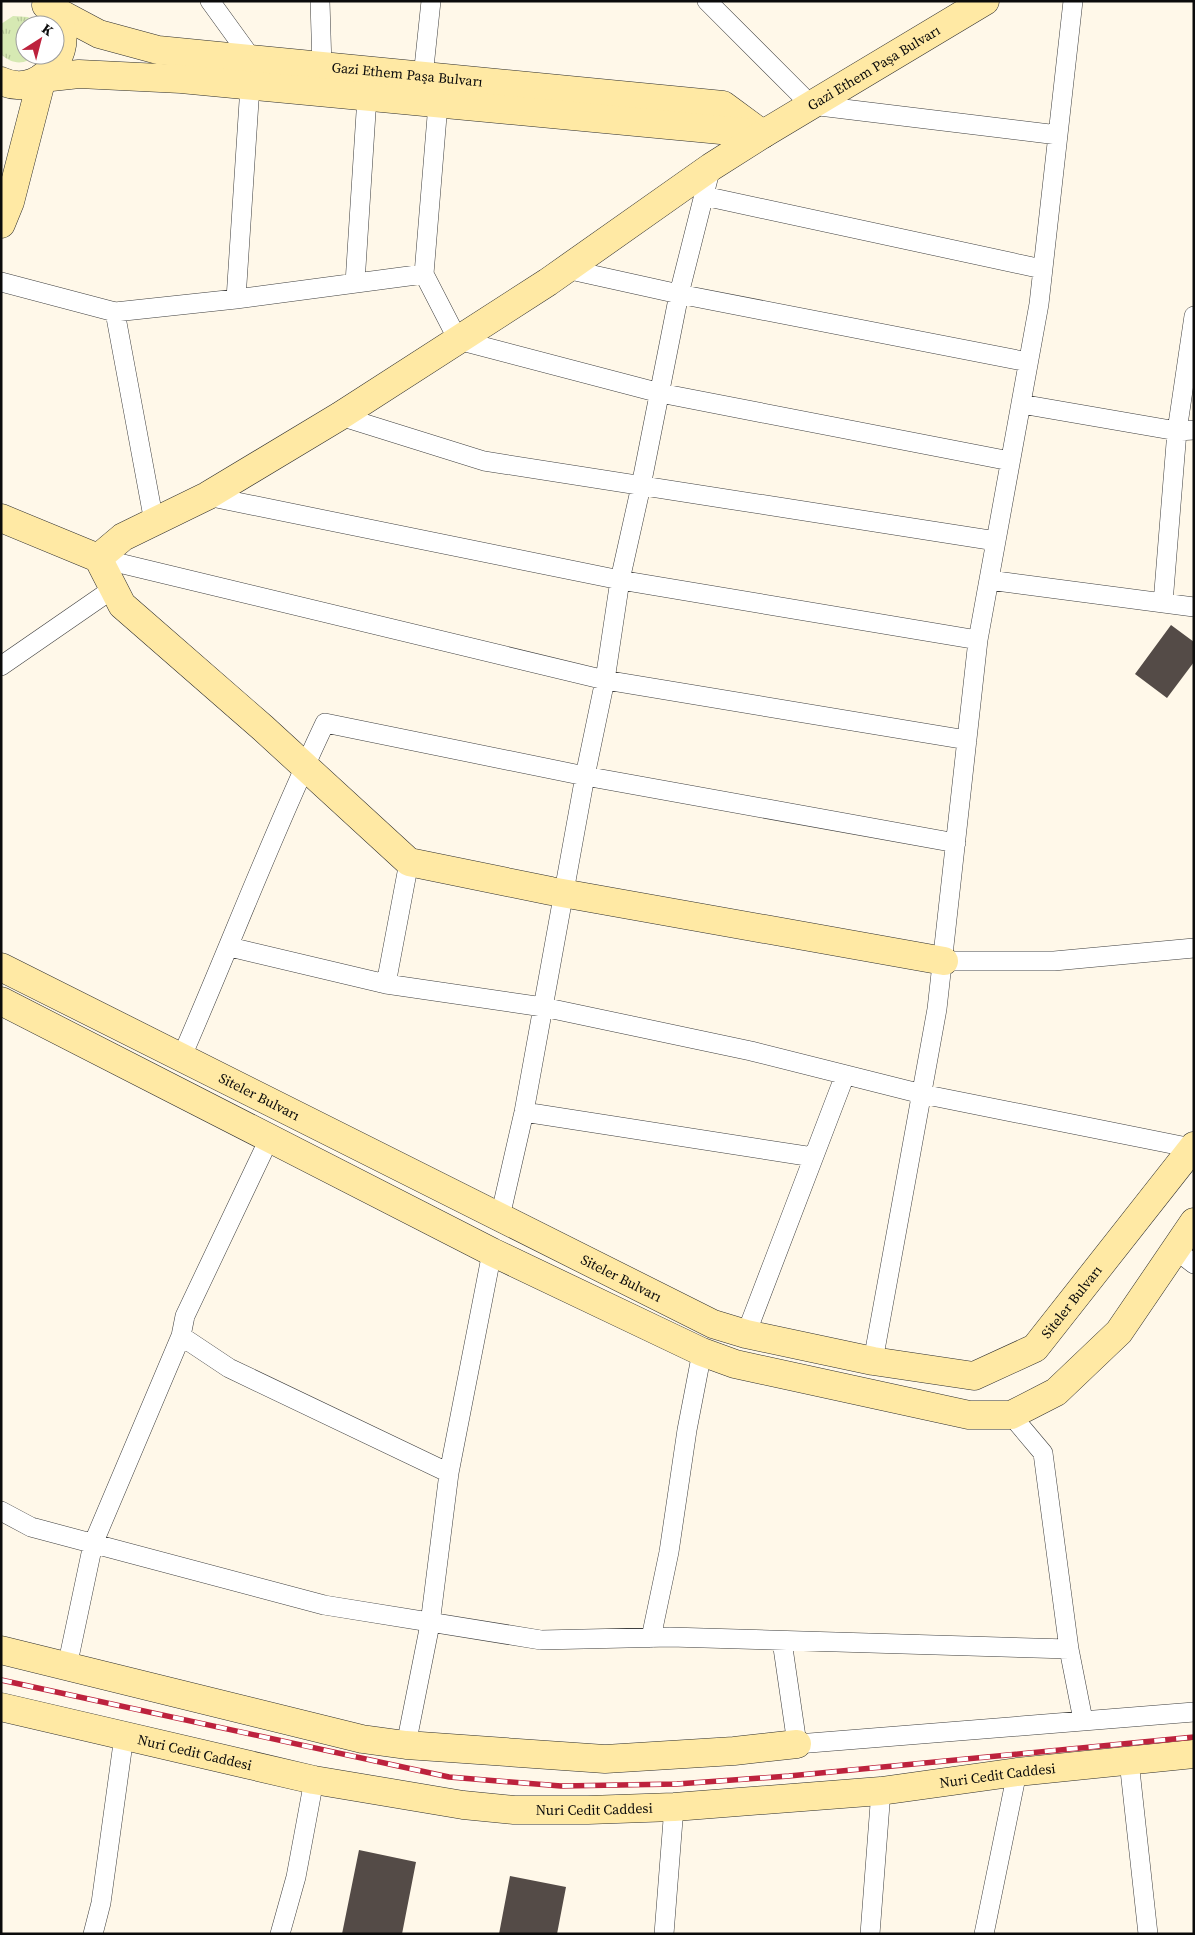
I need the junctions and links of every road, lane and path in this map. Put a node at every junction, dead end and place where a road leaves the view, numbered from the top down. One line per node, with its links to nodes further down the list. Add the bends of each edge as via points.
1 (210, 1): 9 (street)
2 (431, 1): 10 (street)
3 (707, 1): 15 (street)
4 (985, 1): 15 (main road, Gazi Ethem Paşa Bulvarı)
5 (1073, 1): 17 (street)
6 (318, 3): 8 (street)
7 (47, 4): 9 (main road, Gazi Ethem Paşa Bulvarı, via 99,34); 11 (main road, via 58,19 63,45 56,64)
8 (322, 66): 9 (main road, Gazi Ethem Paşa Bulvarı); 10 (main road, Gazi Ethem Paşa Bulvarı)
9 (251, 73): 11 (main road, Gazi Ethem Paşa Bulvarı, via 181,79 80,74); 13 (main road, Gazi Ethem Paşa Bulvarı); 27 (street)
10 (423, 77): 16 (main road, Gazi Ethem Paşa Bulvarı, via 723,105)
11 (42, 78): 12 (main road, Gazi Ethem Paşa Bulvarı, via 18,85); 20 (main road, via 10,202)
12 (1, 81)
13 (368, 97): 14 (main road, Gazi Ethem Paşa Bulvarı); 25 (street)
14 (438, 104): 16 (main road, Gazi Ethem Paşa Bulvarı); 23 (street)
15 (811, 105): 16 (main road, Gazi Ethem Paşa Bulvarı); 17 (street)
16 (763, 134): 18 (main road)
17 (1058, 135): 22 (street)
18 (712, 167): 19 (street); 21 (main road)
19 (704, 196): 22 (street); 26 (street)
20 (1, 224)
21 (566, 269): 26 (street); 30 (main road)
22 (1042, 270): 31 (street)
23 (424, 274): 25 (street); 30 (street)
24 (1, 282): 28 (street)
25 (355, 283): 27 (street)
26 (679, 294): 31 (street); 32 (street)
27 (236, 299): 28 (street)
28 (115, 312): 40 (street)
29 (1194, 316): 35 (street)
30 (458, 340): 32 (street); 34 (main road)
31 (1028, 362): 33 (street)
32 (660, 393): 36 (street); 37 (street)
33 (1021, 404): 35 (street); 36 (street)
34 (340, 416): 37 (street, via 484,461); 38 (main road)
35 (1186, 430): 46 (street)
36 (1010, 460): 41 (street)
37 (642, 486): 41 (street); 43 (street)
38 (207, 496): 40 (main road); 43 (street)
39 (1, 518): 42 (main road)
40 (154, 522): 42 (main road, via 123,537)
41 (996, 541): 44 (street)
42 (98, 558): 45 (main road); 50 (street)
43 (620, 580): 48 (street); 50 (street)
44 (989, 580): 46 (street); 48 (street)
45 (114, 588): 49 (street); 52 (main road, via 122,605)
46 (1163, 603): 47 (street)
47 (1194, 607)
48 (978, 640): 51 (street)
49 (1, 666)
50 (605, 680): 51 (street); 53 (street)
51 (967, 740): 54 (street)
52 (304, 766): 53 (street, via 325,723); 55 (main road); 57 (street)
53 (585, 776): 54 (street); 56 (street)
54 (956, 843): 59 (street)
55 (409, 862): 56 (main road); 61 (street)
56 (564, 894): 59 (main road); 63 (street)
57 (230, 947): 61 (street); 64 (street)
58 (1194, 948): 59 (street, via 1054,961)
59 (944, 961): 66 (street)
60 (1, 967): 64 (main road, Siteler Bulvarı)
61 (386, 984): 63 (street)
62 (1, 1001): 68 (main road)
63 (543, 1007): 65 (street); 67 (street)
64 (182, 1056): 71 (main road, Siteler Bulvarı)
65 (845, 1074): 66 (street); 70 (street)
66 (922, 1094): 69 (street); 78 (street)
67 (524, 1112): 70 (street); 71 (street)
68 (269, 1139): 73 (main road); 76 (street, via 185,1316)
69 (1193, 1147): 78 (main road, Siteler Bulvarı, via 1036,1348 974,1376)
70 (813, 1157): 75 (street)
71 (500, 1217): 75 (main road, Siteler Bulvarı, via 713,1324)
72 (1194, 1222): 74 (main road)
73 (492, 1252): 77 (main road); 80 (street)
74 (1185, 1257): 79 (main road, via 1119,1332 1056,1392)
75 (746, 1334): 78 (main road, Siteler Bulvarı)
76 (181, 1336): 80 (street, via 229,1368); 82 (street)
77 (702, 1352): 79 (main road, via 734,1364 969,1415); 84 (street, via 669,1552)
78 (873, 1361)
79 (1011, 1415): 86 (street, via 1043,1453)
80 (448, 1473): 83 (street)
81 (1, 1511): 82 (street, via 31,1528)
82 (93, 1544): 83 (street, via 324,1606); 88 (street)
83 (430, 1624): 84 (street, via 541,1640); 94 (street)
84 (651, 1638): 85 (street)
85 (782, 1641): 86 (street); 93 (street)
86 (1069, 1649): 91 (street)
87 (1, 1650): 88 (main road)
88 (67, 1667): 94 (main road, via 362,1739)
89 (1, 1707): 92 (main road, Nuri Cedit Caddesi)
90 (1194, 1712): 91 (street)
91 (1083, 1720): 93 (street)
92 (124, 1736): 98 (main road, Nuri Cedit Caddesi); 101 (street, via 101,1903)
93 (797, 1744): 94 (main road, via 605,1759)
94 (406, 1745)
95 (1194, 1754): 96 (main road, Nuri Cedit Caddesi)
96 (1129, 1761): 97 (main road, Nuri Cedit Caddesi); 106 (street)
97 (1017, 1772): 99 (main road, Nuri Cedit Caddesi); 105 (street)
98 (314, 1780): 100 (main road, Nuri Cedit Caddesi, via 463,1805 514,1810); 102 (street, via 296,1877)
99 (881, 1791): 100 (main road, Nuri Cedit Caddesi); 104 (street)
100 (674, 1807): 103 (street)
101 (93, 1934)
102 (280, 1934)
103 (664, 1934)
104 (870, 1934)
105 (984, 1934)
106 (1148, 1934)

